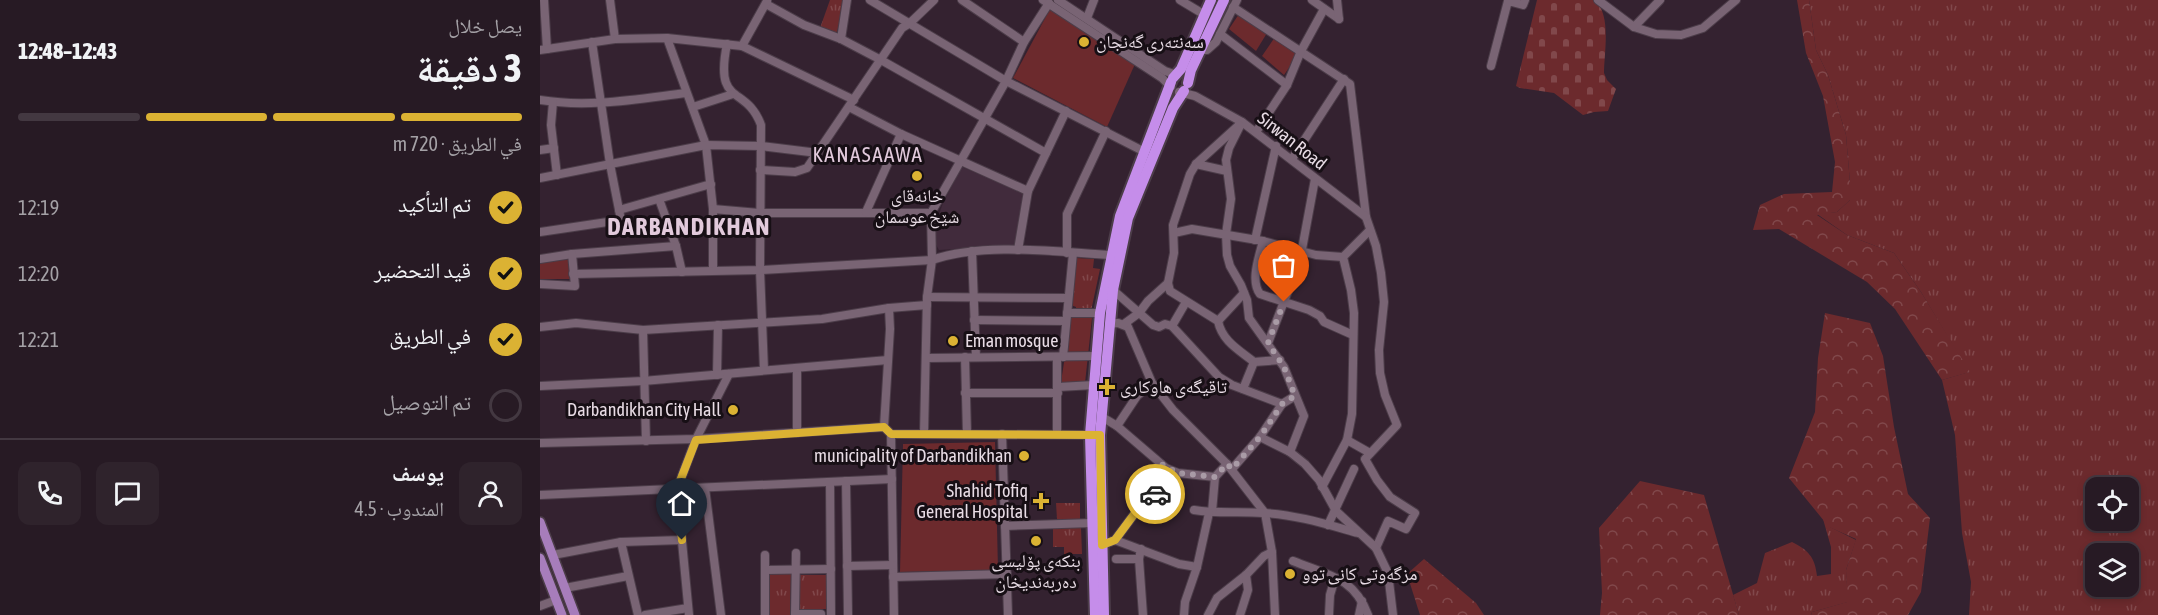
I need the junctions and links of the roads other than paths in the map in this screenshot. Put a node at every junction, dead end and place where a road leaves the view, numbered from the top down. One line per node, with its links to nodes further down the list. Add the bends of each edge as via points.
1 (544, 0): 33 (street)
2 (610, 0): 27 (street)
3 (847, 0): 28 (street)
4 (870, 0): 23 (street)
5 (934, 0): 23 (street)
6 (962, 0): 30 (street)
7 (1058, 0): 22 (street)
8 (1094, 0): 22 (street)
9 (1180, 0): 21 (street)
10 (1211, 0): 21 (highway)
11 (1312, 0): 20 (street)
12 (1337, 0): 20 (street, via 1339,19)
13 (1525, 0): 37 (street, via 1523,5 1508,1)
14 (1598, 0): 24 (street)
15 (1660, 0): 24 (street)
16 (1736, 0): 24 (street, via 1703,28 1681,35 1656,34)
17 (767, 2): 28 (street, via 804,25); 32 (street)
18 (1046, 2): 30 (street); 40 (street)
19 (1231, 2): 25 (street); 34 (highway); 35 (street)
20 (1324, 9): 35 (street)
21 (1205, 15): 40 (highway)
22 (1087, 18): 40 (street)
23 (910, 23): 36 (street, via 902,28); 39 (street)
24 (1634, 27)
25 (1220, 34): 34 (street, via 1213,45); 41 (street)
26 (667, 38): 27 (street); 31 (street); 42 (street)
27 (615, 39): 29 (street)
28 (841, 39): 36 (street)
29 (592, 42): 33 (street); 46 (street)
30 (1024, 42): 39 (street)
31 (727, 44): 32 (street); 43 (street, via 723,72 726,86)
32 (742, 45): 47 (street)
33 (544, 50)
34 (1202, 50): 40 (highway)
35 (1302, 51): 38 (street); 41 (street)
36 (881, 60): 47 (street); 50 (street)
37 (1491, 66)
38 (1344, 79): 65 (street); 82 (street, via 1350,84)
39 (1006, 81): 49 (street); 50 (street)
40 (1178, 84): 51 (street, Sirwan Road); 62 (highway); 104 (highway, via 1173,108 1128,218)
41 (1287, 85): 55 (street)
42 (686, 93): 46 (street); 48 (street)
43 (733, 94): 48 (street); 58 (street, via 757,115)
44 (540, 100): 45 (street)
45 (553, 102): 46 (street); 52 (street)
46 (601, 103): 67 (street)
47 (851, 104): 56 (street); 63 (street)
48 (693, 107): 57 (street)
49 (1066, 111): 54 (street); 64 (street)
50 (986, 118): 64 (street); 66 (street)
51 (1242, 122): 55 (street, Sirwan Road); 68 (street); 70 (street, via 1228,148)
52 (551, 124): 53 (street); 60 (street)
53 (540, 126)
54 (1106, 131): 62 (street); 92 (street, via 1067,214)
55 (1256, 132): 59 (street, Sirwan Road)
56 (901, 134): 66 (street); 79 (street)
57 (706, 145): 58 (street); 67 (street); 74 (street)
58 (761, 146): 63 (street); 69 (street)
59 (1276, 146): 65 (street, Sirwan Road); 87 (street)
60 (554, 148): 61 (street); 71 (street)
61 (540, 150)
62 (1143, 151): 94 (highway)
63 (818, 153): 69 (street, via 804,170)
64 (1046, 153): 75 (street)
65 (1292, 159): 73 (street, Sirwan Road)
66 (960, 162): 75 (street); 81 (street)
67 (610, 164): 71 (street); 78 (street)
68 (1196, 164): 70 (street); 85 (street, via 1173,225)
69 (760, 170): 80 (street)
70 (1227, 171): 86 (street, via 1231,199)
71 (557, 175): 72 (street)
72 (540, 178)
73 (1316, 179): 82 (street, Sirwan Road); 90 (street)
74 (711, 184): 76 (street); 77 (street)
75 (1028, 191): 89 (street)
76 (659, 199): 78 (street); 88 (street)
77 (713, 209): 80 (street); 98 (street)
78 (619, 210): 84 (street, via 621,220)
79 (866, 212): 80 (street); 81 (street)
80 (759, 213): 99 (street)
81 (931, 213): 97 (street)
82 (1366, 217): 83 (street)
83 (1370, 230): 95 (street); 163 (street, via 1384,302 1380,373 1397,425)
84 (540, 232)
85 (1174, 233): 86 (street, via 1192,229); 102 (street)
86 (1226, 234): 87 (street); 105 (street, via 1227,255)
87 (1259, 241): 90 (street); 110 (street, via 1256,289)
88 (676, 246): 93 (street); 100 (street)
89 (1018, 250): 91 (street); 92 (street)
90 (1301, 250): 95 (street); 110 (street)
91 (972, 251): 97 (street); 106 (street)
92 (1070, 253): 94 (street); 107 (street)
93 (572, 254): 96 (street); 101 (street)
94 (1111, 255): 112 (highway)
95 (1342, 256): 124 (street, via 1352,290)
96 (540, 259)
97 (932, 260): 99 (street); 108 (street)
98 (713, 270): 99 (street); 100 (street)
99 (760, 270): 116 (street)
100 (682, 272): 101 (street)
101 (573, 274): 103 (street, via 574,286)
102 (1168, 283): 109 (street, via 1170,291); 113 (street)
103 (540, 284)
104 (1113, 290): 113 (street); 118 (highway)
105 (1244, 293): 117 (street); 125 (street, via 1249,318)
106 (975, 297): 107 (street); 108 (street); 115 (street)
107 (1068, 298): 114 (street)
108 (927, 301): 111 (street); 130 (street)
109 (1186, 302): 117 (street); 121 (street)
110 (1284, 302): 124 (street, via 1315,313 1324,322); 125 (street)
111 (889, 308): 116 (street, via 822,318); 131 (street)
112 (1100, 313): 114 (street); 126 (highway)
113 (1139, 313): 119 (street); 121 (street, via 1152,325)
114 (1067, 317): 115 (street); 129 (street)
115 (974, 320): 128 (street)
116 (762, 321): 120 (street); 135 (street)
117 (1218, 321): 133 (street, via 1230,343)
118 (1109, 324): 119 (street); 147 (highway)
119 (1124, 324): 139 (street)
120 (718, 325): 123 (street); 137 (street)
121 (1172, 326): 142 (street, via 1219,377)
122 (540, 327): 123 (street, via 576,323)
123 (643, 330): 138 (street)
124 (1353, 335): 159 (street, via 1354,390)
125 (1268, 343): 132 (street)
126 (1096, 356): 129 (street); 140 (highway)
127 (964, 357): 128 (street); 130 (street); 144 (street)
128 (976, 357): 129 (street)
129 (1060, 357): 143 (street)
130 (927, 358): 152 (street)
131 (888, 360): 134 (street); 149 (street)
132 (1280, 360): 133 (street); 145 (street)
133 (1254, 362): 142 (street)
134 (797, 368): 135 (street); 150 (street)
135 (764, 370): 136 (street)
136 (729, 374): 137 (street); 158 (street)
137 (717, 375): 138 (street)
138 (643, 381): 141 (street); 160 (street)
139 (1152, 384): 148 (street, via 1137,396); 165 (street)
140 (1094, 385): 143 (street); 156 (highway)
141 (540, 386)
142 (1243, 389): 146 (street)
143 (1058, 390): 144 (street); 155 (street)
144 (965, 393): 153 (street)
145 (1295, 396): 146 (street); 162 (street, via 1304,416)
146 (1282, 404): 157 (street)
147 (1102, 417): 148 (street); 156 (highway)
148 (1117, 426): 164 (street)
149 (884, 427): 150 (street); 151 (street)
150 (797, 433): 158 (street)
151 (891, 434): 152 (street); 168 (street)
152 (924, 434): 153 (street)
153 (967, 434): 154 (street)
154 (1002, 434): 155 (street); 184 (street)
155 (1057, 434): 156 (street)
156 (1095, 435): 182 (highway); 189 (highway)
157 (1260, 437): 162 (street); 165 (street)
158 (696, 440): 160 (street); 173 (street)
159 (1347, 440): 163 (street); 171 (street)
160 (646, 441): 161 (street)
161 (540, 443)
162 (1290, 452): 171 (street, via 1314,473)
163 (1370, 453): 190 (street, via 1365,459 1377,480 1390,497 1415,513 1406,529 1388,521)
164 (1161, 464): 167 (street, via 1178,473); 187 (street, via 1157,491)
165 (1230, 466): 167 (street); 178 (street)
166 (1354, 469): 176 (street)
167 (1215, 477): 177 (street)
168 (891, 479): 169 (street); 202 (street)
169 (846, 481): 170 (street); 181 (street)
170 (830, 482): 172 (street); 180 (street)
171 (1322, 487): 176 (street)
172 (705, 488): 173 (street); 222 (street)
173 (677, 489): 174 (street); 186 (street)
174 (540, 495)
175 (1194, 510): 177 (street)
176 (1336, 511): 183 (street); 185 (street)
177 (1211, 512): 178 (street); 203 (street)
178 (1265, 513): 183 (street); 192 (street)
179 (540, 522): 194 (main road)
180 (831, 522): 181 (street); 201 (street)
181 (846, 522): 200 (street)
182 (1092, 523): 184 (street); 228 (highway)
183 (1328, 525): 185 (street)
184 (1005, 526): 206 (street)
185 (1359, 533): 190 (street)
186 (682, 540): 188 (street); 215 (street)
187 (1115, 540): 189 (street); 191 (street)
188 (621, 542): 194 (street); 208 (street)
189 (1102, 545): 229 (highway)
190 (1376, 548): 238 (street, via 1388,573)
191 (1141, 549): 198 (street); 203 (street)
192 (1272, 552): 207 (street); 234 (street)
193 (796, 553): 204 (street)
194 (552, 555): 211 (main road)
195 (765, 555): 205 (street)
196 (540, 559): 212 (main road)
197 (1116, 559): 198 (street)
198 (1139, 559): 230 (street)
199 (1293, 561): 210 (street)
200 (847, 564): 201 (street); 202 (street); 225 (street)
201 (831, 566): 204 (street); 224 (street)
202 (893, 566): 209 (street)
203 (1197, 567): 231 (street)
204 (796, 569): 205 (street); 216 (street)
205 (765, 570): 223 (street)
206 (1007, 573): 209 (street); 227 (street)
207 (1246, 575): 232 (street, via 1217,598); 233 (street, via 1248,590)
208 (628, 576): 211 (street); 220 (street)
209 (893, 577): 226 (street)
210 (1335, 578): 213 (street, via 1346,581); 235 (street)
211 (565, 588): 219 (main road)
212 (556, 600): 214 (street); 218 (main road)
213 (1362, 601): 236 (street); 237 (street)
214 (540, 606)
215 (689, 611): 221 (street)
216 (795, 614): 217 (street)
217 (821, 614)
218 (562, 615)
219 (576, 615)
220 (638, 615)
221 (645, 615)
222 (721, 615)
223 (765, 615)
224 (831, 615)
225 (848, 615)
226 (894, 615)
227 (1008, 615)
228 (1095, 615)
229 (1104, 615)
230 (1143, 615)
231 (1184, 615)
232 (1208, 615)
233 (1240, 615)
234 (1275, 615)
235 (1329, 615)
236 (1359, 615)
237 (1368, 615)
238 (1393, 615)

